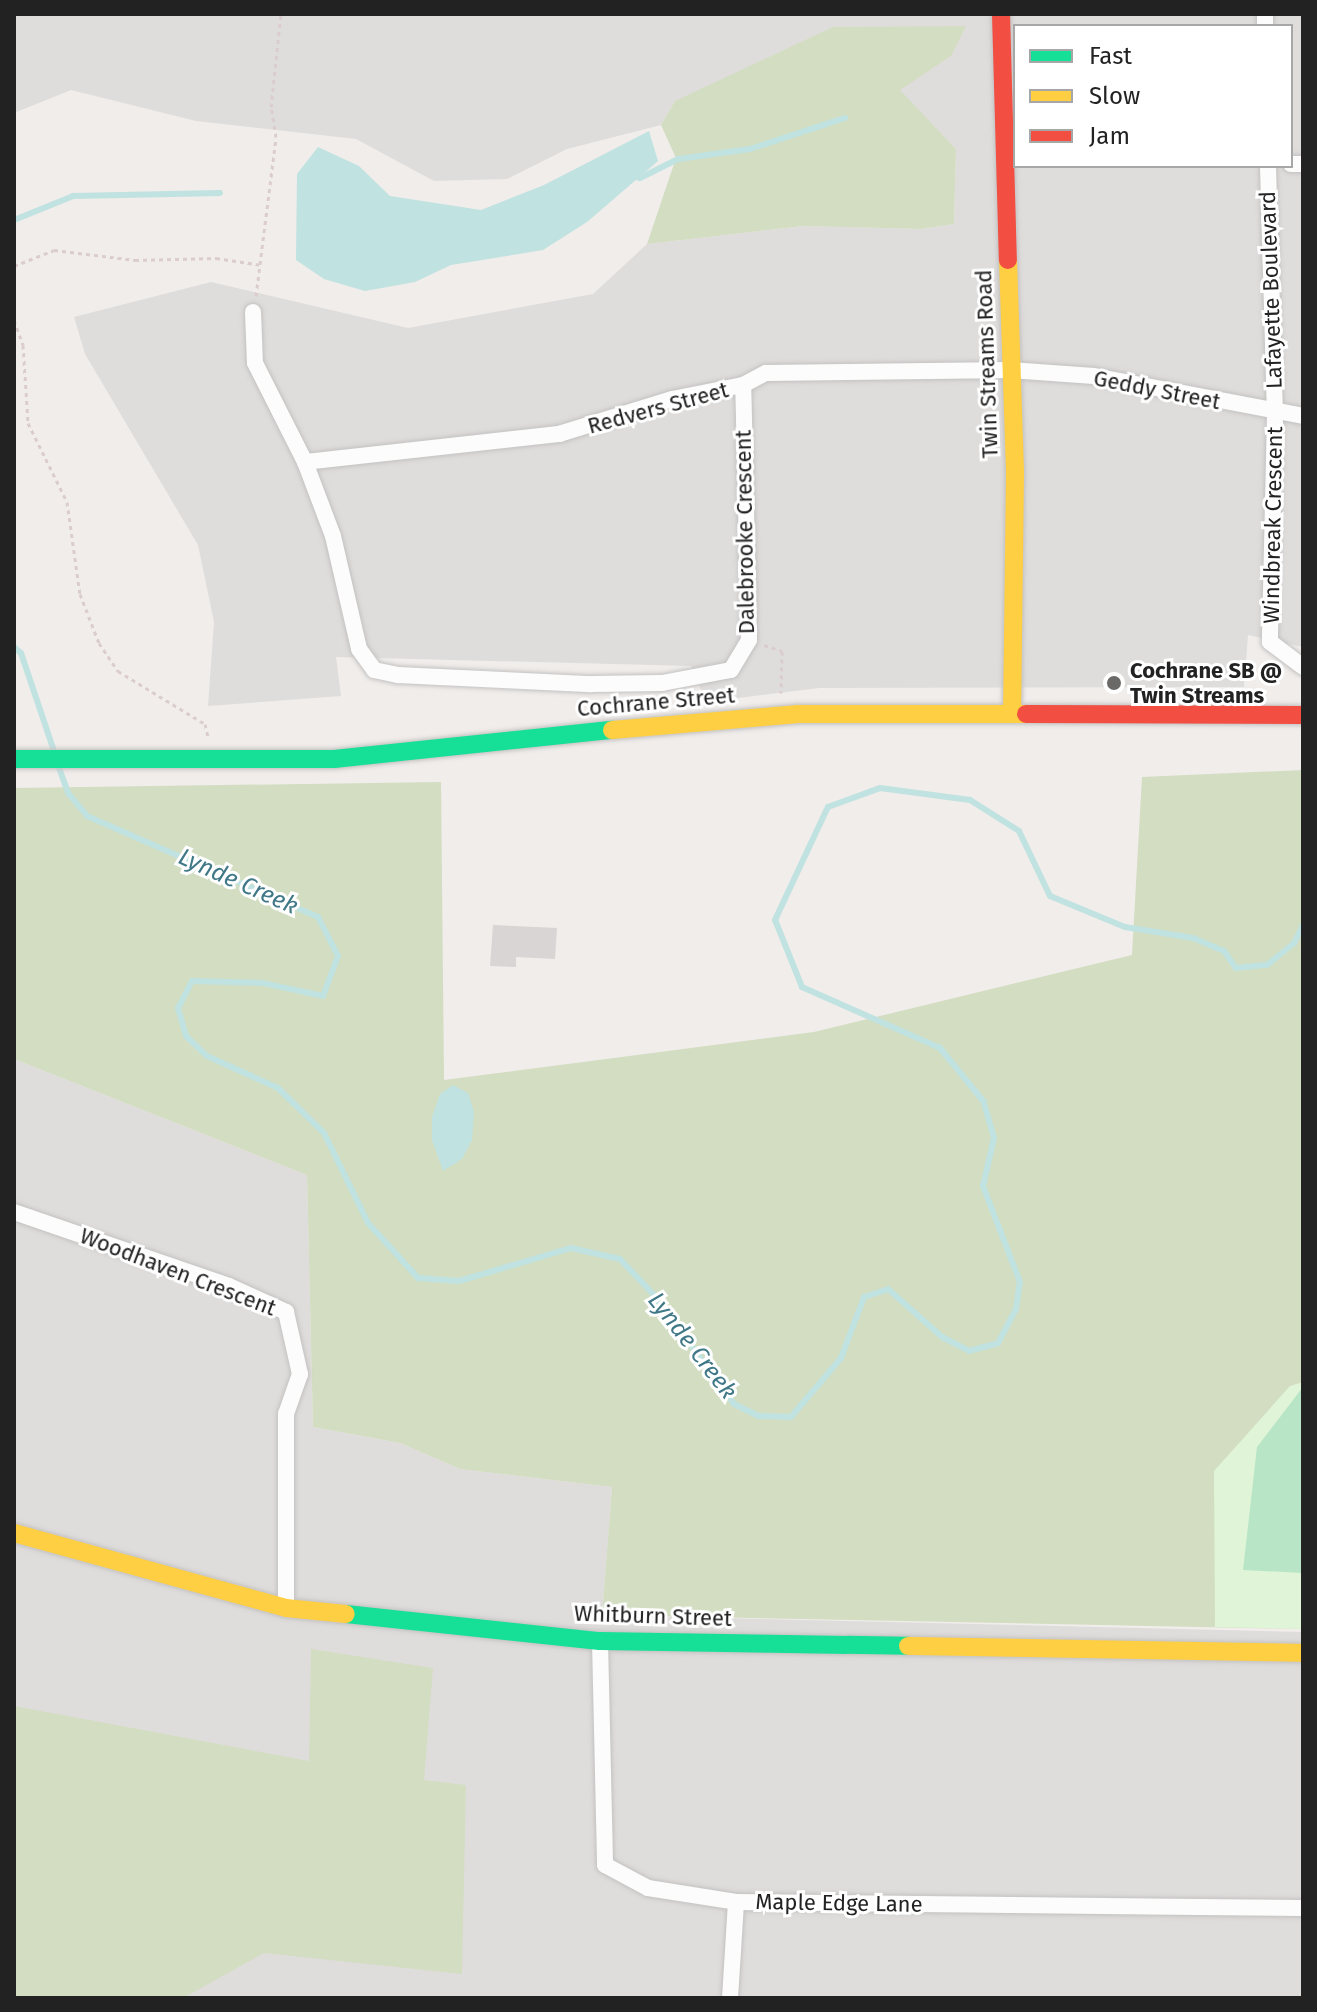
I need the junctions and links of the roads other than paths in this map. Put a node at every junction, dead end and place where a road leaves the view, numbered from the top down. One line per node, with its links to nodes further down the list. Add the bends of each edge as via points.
1 (1001, 14): 4 (street, Twin Streams Road)
2 (1268, 168): 6 (street, Lafayette Boulevard)
3 (253, 312): 8 (street, via 255,363)
4 (1010, 370): 5 (street, Redvers Street, via 766,373); 6 (street, Geddy Street, via 1094,376); 10 (street, Twin Streams Road, via 1015,474)
5 (743, 385): 8 (street, Redvers Street, via 672,399 559,434); 8 (street, Dalebrooke Crescent, via 749,640 731,670 662,683 490,681 374,670 359,649 348,587)
6 (1275, 414): 7 (street, Geddy Street); 9 (street, Windbreak Crescent, via 1270,642)
7 (1303, 416)
8 (305, 462)
9 (1303, 667)
10 (1012, 712): 11 (street, Cochrane Street); 12 (street, Cochrane Street, via 780,716 334,759)
11 (1303, 715)
12 (17, 759)
13 (14, 1212): 15 (street, Woodhaven Crescent, via 229,1286 286,1312 300,1374 286,1414)
14 (14, 1533): 15 (street, Whitburn Street)
15 (286, 1608): 16 (street, Whitburn Street)
16 (600, 1641): 17 (street, Whitburn Street); 18 (street, Maple Edge Lane, via 605,1865 648,1888)
17 (1303, 1653)
18 (736, 1902): 19 (street, Maple Edge Lane); 20 (street)
19 (1303, 1908)
20 (730, 1998)

